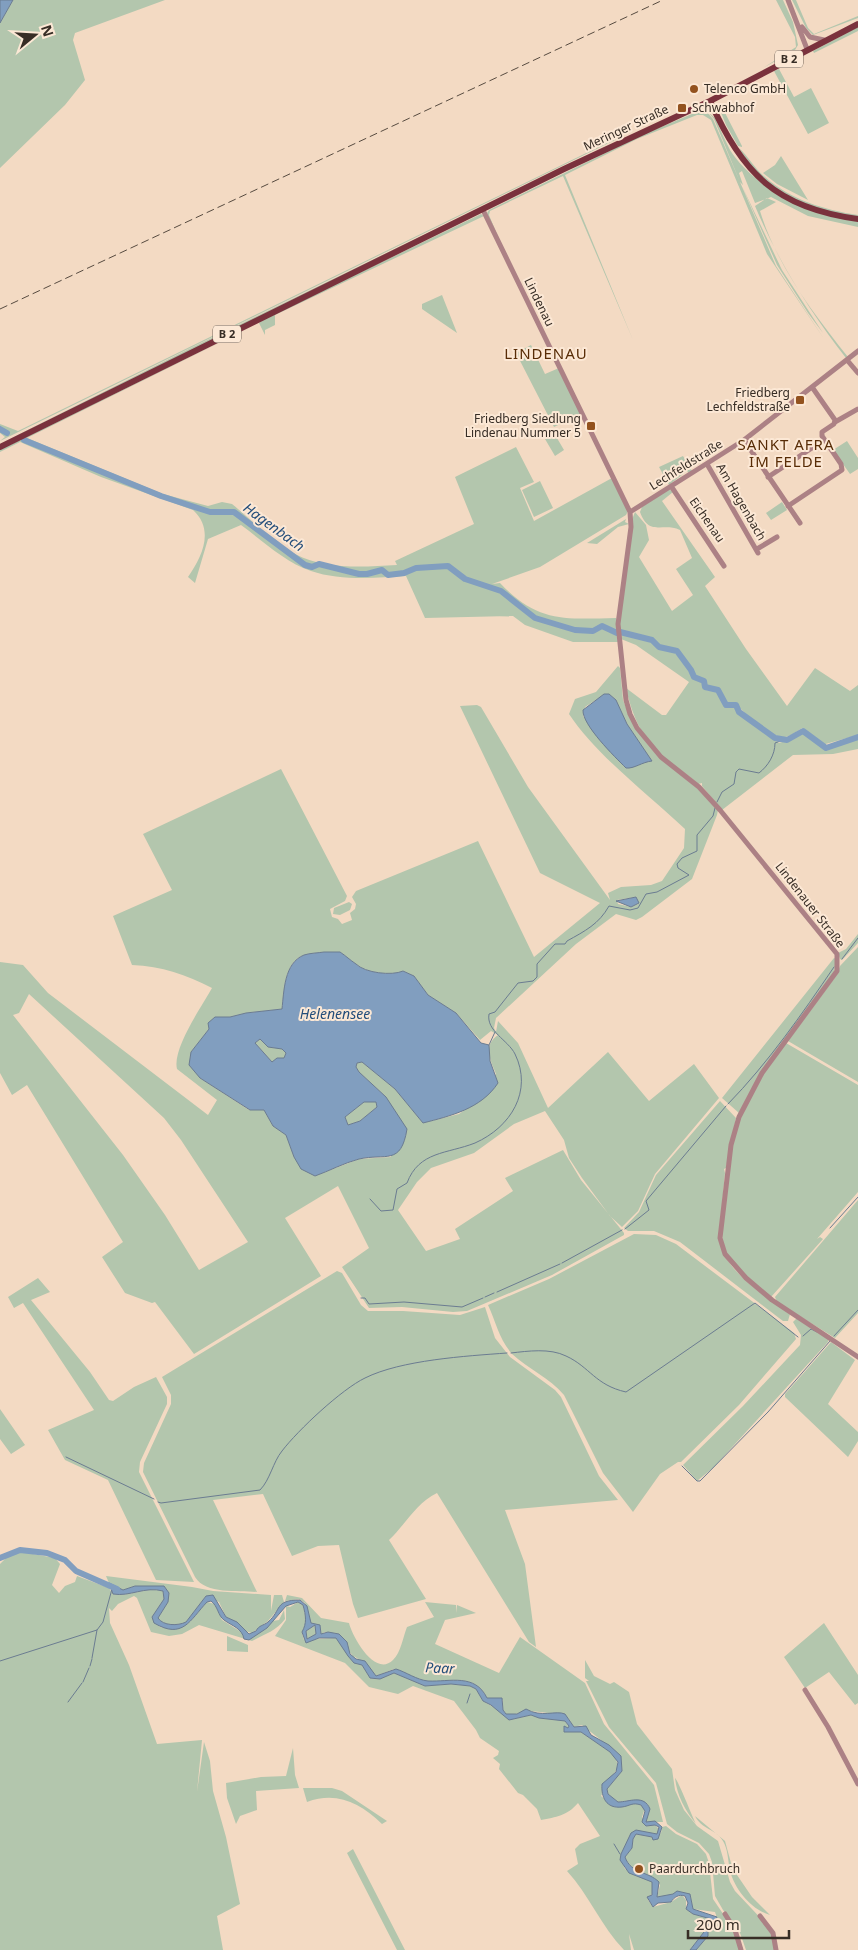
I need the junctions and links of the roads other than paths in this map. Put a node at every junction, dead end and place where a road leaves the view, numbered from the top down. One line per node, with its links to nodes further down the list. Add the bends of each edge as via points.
1 (788, 0): 2 (street)
2 (798, 22): 4 (street, via 810,37); 5 (street)
3 (858, 24): 4 (main road, Meringer Straße / B 2)
4 (824, 40): 5 (main road, Meringer Straße / B 2)
5 (808, 49): 6 (main road, Meringer Straße / B 2)
6 (710, 101): 7 (main road, Meringer Straße / B 2); 8 (main road)
7 (693, 109): 8 (main road); 9 (main road, Meringer Straße / B 2)
8 (716, 114): 10 (main road, via 743,161 768,186 807,207)
9 (483, 210): 19 (main road, B 2); 24 (street, Lindenau)
10 (858, 219)
11 (858, 351): 12 (street, Lechfeldstraße)
12 (847, 360): 13 (street); 14 (street, Lechfeldstraße)
13 (858, 373)
14 (812, 387): 16 (street); 17 (street, Lechfeldstraße)
15 (858, 409): 16 (street)
16 (835, 422): 18 (street, via 822,432)
17 (744, 440): 20 (street, Lechfeldstraße); 21 (street)
18 (824, 440): 21 (street); 23 (street, via 842,472)
19 (0, 447)
20 (707, 464): 22 (street, Lechfeldstraße); 26 (street, Am Hagenbach, via 757,551)
21 (768, 477): 23 (street)
22 (671, 486): 24 (street, Lechfeldstraße); 27 (street, Eichenau)
23 (788, 506): 25 (street)
24 (630, 512): 28 (street, Lindenauer Straße, via 631,527 618,624 630,714 661,758 699,787 720,810 832,946 839,963 837,971 762,1073 739,1117 727,1172 722,1246 734,1266 772,1300)
25 (800, 523)
26 (776, 537)
27 (724, 566)
28 (858, 1357)
29 (804, 1690): 30 (street, via 828,1726)
30 (858, 1784)
31 (725, 1914): 33 (street, via 735,1930)
32 (760, 1916): 34 (street, via 773,1933)
33 (741, 1950)
34 (776, 1950)

